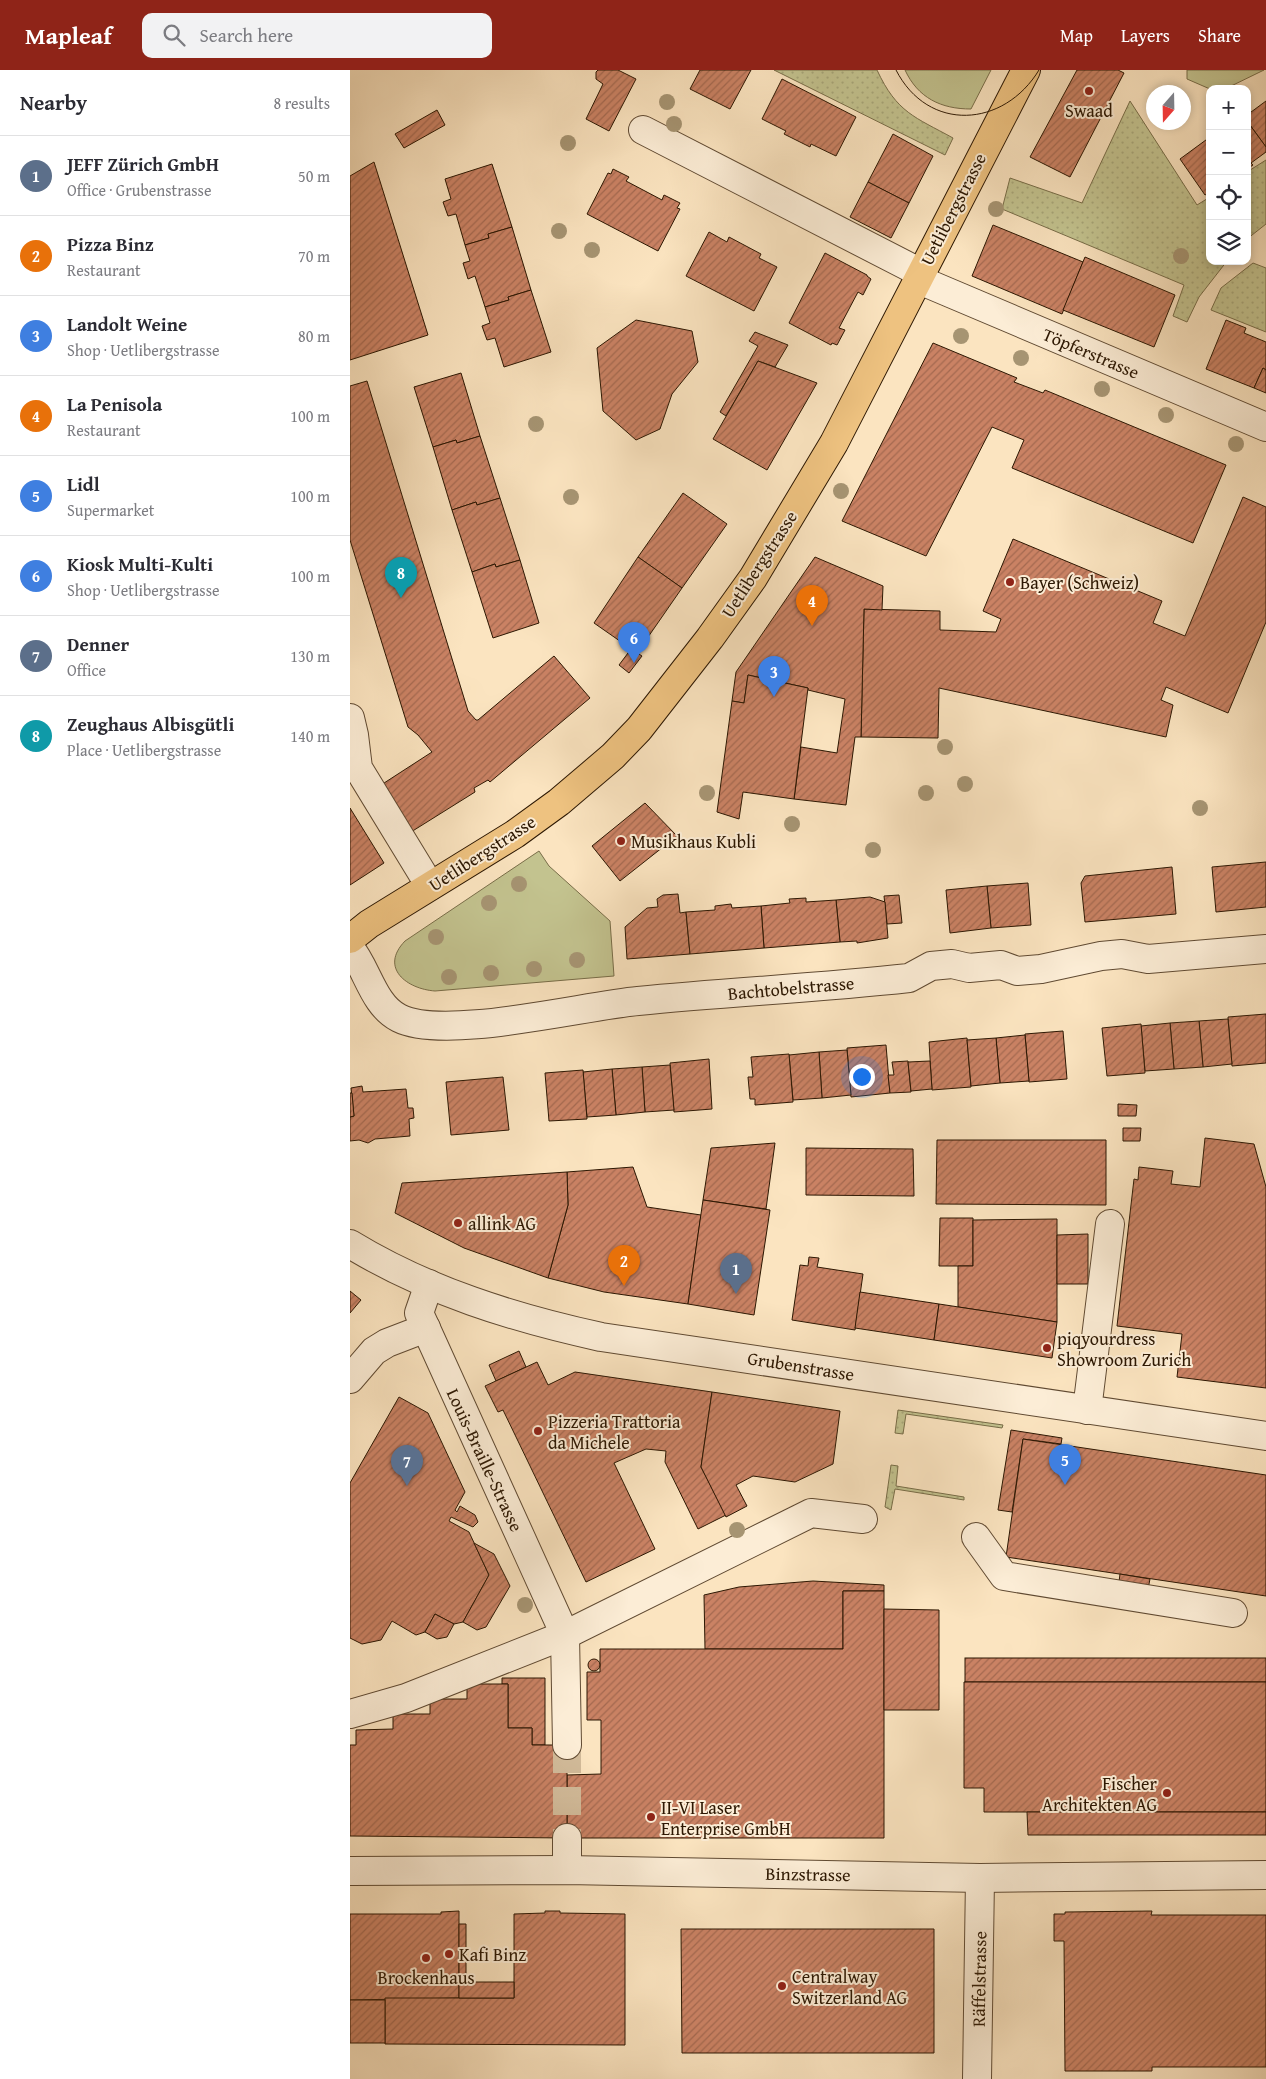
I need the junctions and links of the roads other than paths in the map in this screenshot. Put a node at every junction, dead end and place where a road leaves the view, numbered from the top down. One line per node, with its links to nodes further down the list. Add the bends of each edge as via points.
1 (1026, 70): 3 (main road, Uetlibergstrasse)
2 (642, 130): 3 (street, Töpferstrasse)
3 (919, 276): 4 (street, Töpferstrasse); 6 (main road, Uetlibergstrasse, via 834,443 753,578 659,704 613,756 558,802 515,834)
4 (1266, 427)
5 (350, 718): 6 (street, via 358,768)
6 (430, 886): 7 (main road, Uetlibergstrasse)
7 (350, 939)
8 (350, 948): 9 (street, Bachtobelstrasse, via 384,1006 398,1018 440,1026 488,1023 637,1001 909,978 931,966 952,964 969,968 1001,966 1017,971 1122,954 1148,958)
9 (1266, 949)
10 (1110, 1224): 15 (street)
11 (350, 1244): 12 (street, Grubenstrasse)
12 (429, 1284): 13 (street, Louis-Braille-Strasse, via 419,1313); 15 (street, Grubenstrasse, via 510,1314 601,1337)
13 (426, 1328): 14 (street, via 374,1351); 20 (street, Louis-Braille-Strasse)
14 (350, 1379)
15 (1087, 1410): 16 (street, Grubenstrasse)
16 (1266, 1436)
17 (862, 1519): 20 (street, via 811,1513)
18 (976, 1538): 19 (street, via 1004,1576)
19 (1233, 1613)
20 (565, 1635): 21 (street, via 406,1698); 22 (street)
21 (350, 1714)
22 (567, 1745)
23 (567, 1838): 24 (street)
24 (567, 1870): 25 (street, Binzstrasse); 27 (street, Binzstrasse)
25 (350, 1871)
26 (1266, 1875): 27 (street, Binzstrasse)
27 (980, 1878): 28 (street, Räffelstrasse)
28 (977, 2079)

